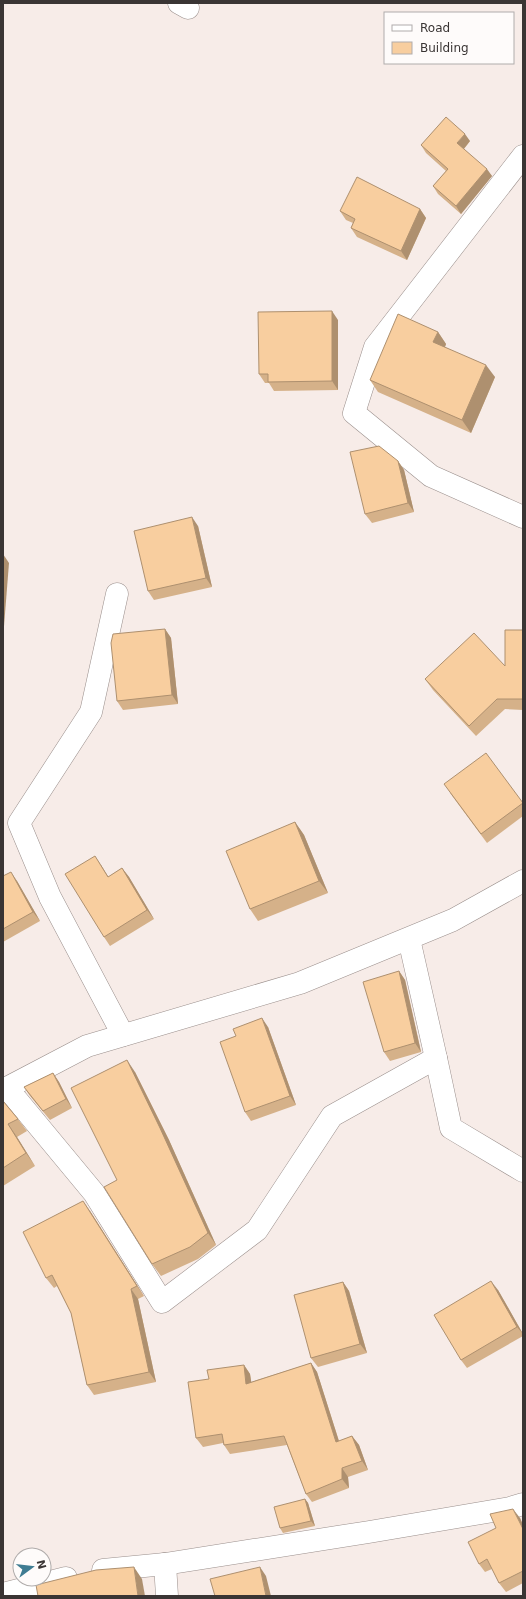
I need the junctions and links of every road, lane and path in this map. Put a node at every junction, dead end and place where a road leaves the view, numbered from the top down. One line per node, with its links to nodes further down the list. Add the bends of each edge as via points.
1 (523, 156): 2 (street, via 375,347 354,413 431,476)
2 (523, 517)
3 (117, 594): 6 (street, via 91,712 19,823 50,897)
4 (520, 885): 5 (street, via 453,920)
5 (409, 939): 6 (street, via 300,983); 7 (street)
6 (123, 1036): 8 (street, via 86,1046)
7 (436, 1058): 8 (street, via 332,1116 257,1230 162,1302 94,1193); 9 (street, via 451,1128)
8 (5, 1089)
9 (523, 1171)
10 (523, 1504): 11 (street, via 369,1532)
11 (165, 1564): 12 (street, via 102,1570); 14 (street)
12 (30, 1592): 13 (street)
13 (3, 1594)
14 (167, 1596)

